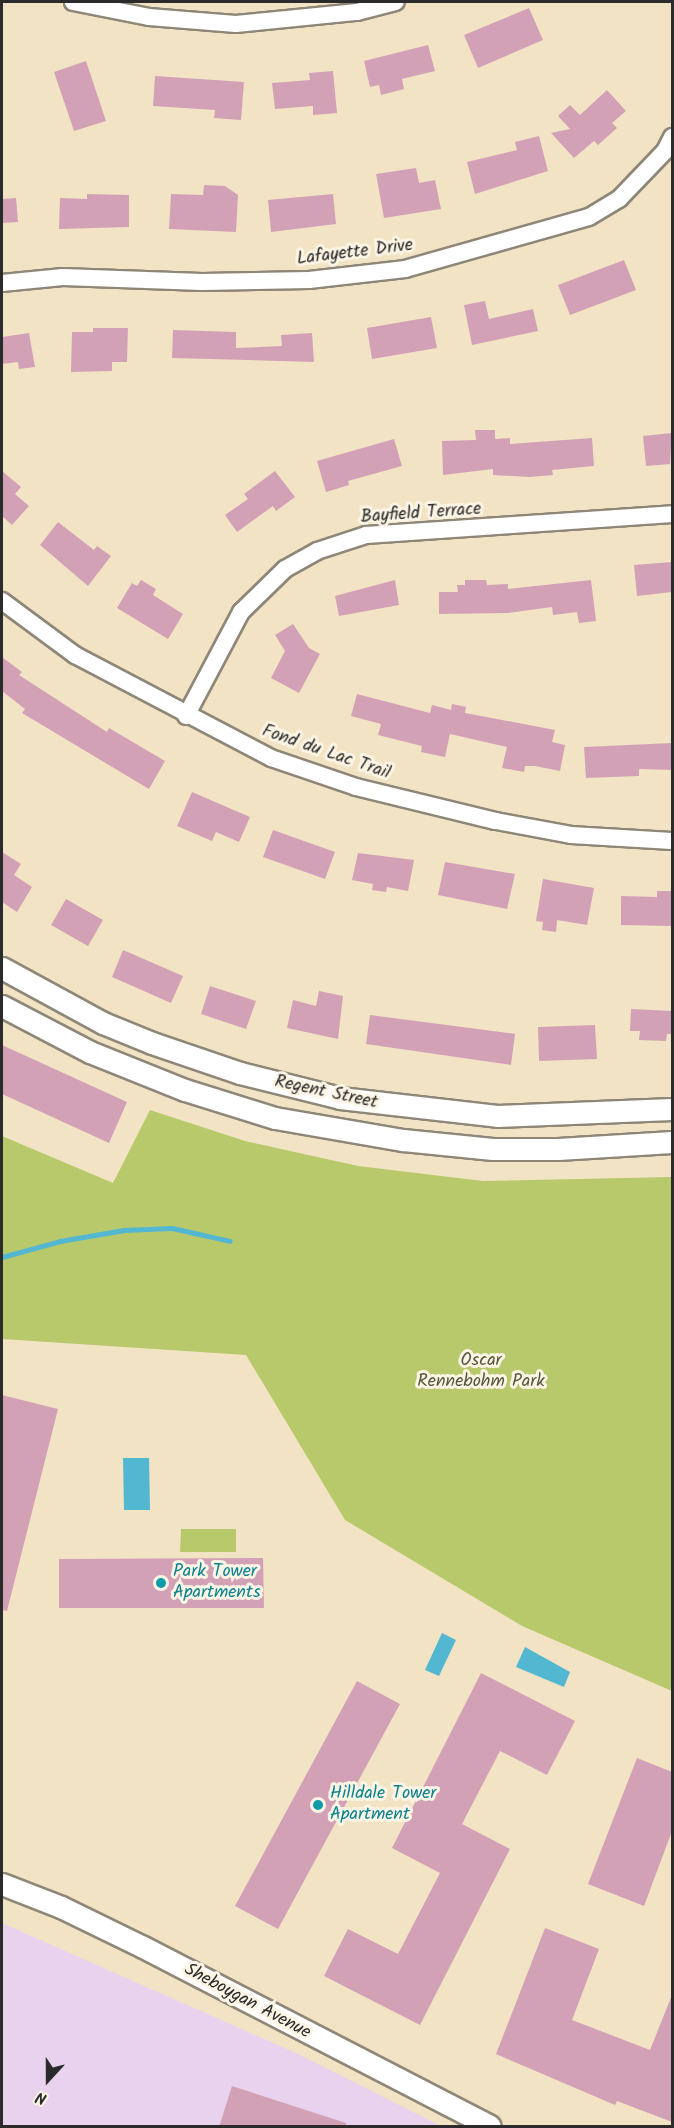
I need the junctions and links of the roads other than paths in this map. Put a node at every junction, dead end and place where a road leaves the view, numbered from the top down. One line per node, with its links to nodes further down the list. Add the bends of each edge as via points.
1 (72, 2): 2 (street, via 149,17 236,24 357,12)
2 (396, 2)
3 (672, 137): 4 (street, Lafayette Drive, via 665,151 619,199 589,216 405,269 297,281 63,277)
4 (2, 283)
5 (672, 514): 7 (street, Bayfield Terrace, via 366,536 317,551 285,569 241,612)
6 (2, 602): 7 (street, Fond du Lac Trail, via 75,654)
7 (186, 716): 8 (street, Fond du Lac Trail, via 272,758 411,802 571,835)
8 (672, 842)
9 (2, 968): 11 (street, Regent Street, via 81,1012 152,1043 240,1073 340,1098 497,1116)
10 (2, 1006): 12 (street, Regent Street, via 90,1052 162,1082 275,1118 403,1140 493,1149)
11 (672, 1109)
12 (672, 1142)
13 (2, 1884): 14 (street, Sheboygan Avenue, via 134,1942)
14 (490, 2127)

